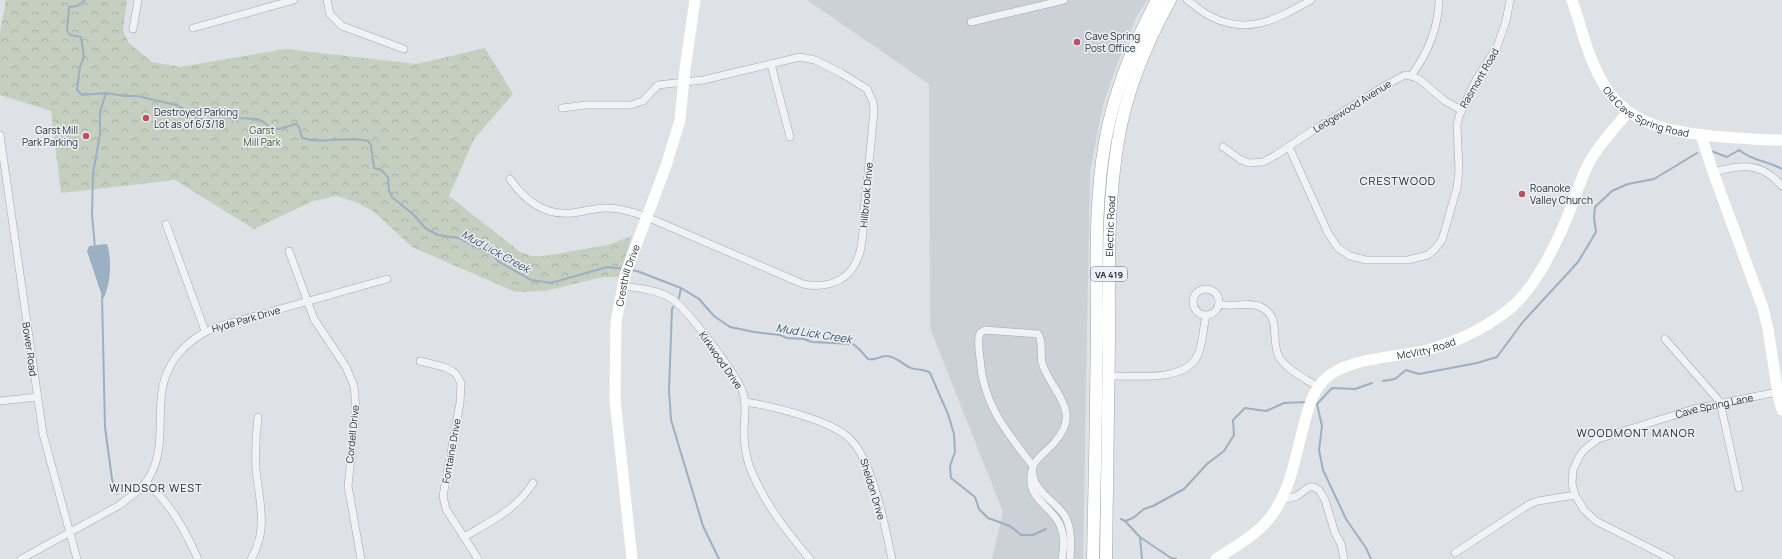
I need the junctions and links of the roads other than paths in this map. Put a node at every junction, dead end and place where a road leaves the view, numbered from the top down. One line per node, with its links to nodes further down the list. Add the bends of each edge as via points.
1 (138, 0): 15 (street)
2 (294, 0): 14 (street)
3 (327, 0): 16 (street, via 330,14 342,26)
4 (696, 0): 19 (street, Cresthill Drive)
5 (1064, 0): 13 (street)
6 (1157, 0): 72 (main road, Electric Road / VA 419, via 1134,46 1118,90 1102,166 1098,248)
7 (1170, 0): 43 (main road, Electric Road / VA 419, via 1137,71 1118,140 1112,190)
8 (1187, 0): 9 (street, via 1210,16 1244,26 1263,23)
9 (1311, 0)
10 (1510, 0): 21 (street, Rasmont Road, via 1506,22 1497,47)
11 (1572, 0): 22 (street, Old Cave Spring Road, via 1599,75 1612,96)
12 (1439, 1): 18 (street, via 1432,42)
13 (971, 22)
14 (193, 28)
15 (133, 30)
16 (404, 49)
17 (771, 64): 19 (street, Hillbrook Drive, via 704,80); 25 (street); 32 (street, Hillbrook Drive, via 800,57 815,60 867,89 870,95 874,111 862,239 854,268 837,282 819,286 803,284)
18 (1411, 76): 21 (street, via 1419,79 1445,101); 28 (street, Ledgewood Avenue, via 1405,75 1391,81)
19 (684, 82): 20 (street, Hillbrook Drive, via 658,85 642,101 631,105); 32 (street, Cresthill Drive, via 677,131)
20 (562, 108)
21 (1461, 110): 28 (street, Rasmont Road, via 1457,125 1459,170 1453,206 1439,245 1428,255 1421,257 1366,260 1350,256 1338,248 1328,233)
22 (1628, 112): 23 (street, Old Cave Spring Road, via 1664,129); 44 (street, McVitty Road, via 1590,161 1547,257 1530,286 1514,305 1482,327 1452,342 1416,353 1350,365 1331,375)
23 (1701, 134): 26 (street, Old Cave Spring Road); 29 (street)
24 (0, 135): 46 (street, Bower Road)
25 (790, 137)
26 (1782, 140)
27 (1223, 147): 28 (street, Ledgewood Avenue, via 1241,160 1256,163 1263,162)
28 (1289, 147)
29 (1711, 168): 31 (street, via 1752,166 1764,170); 45 (street, via 1763,308)
30 (510, 179): 32 (street, Hillbrook Drive, via 530,202 549,211 570,214 607,208)
31 (1782, 186)
32 (648, 217): 36 (street, Cresthill Drive)
33 (166, 224): 40 (street)
34 (289, 251): 37 (street, Cordell Drive)
35 (387, 279): 37 (street, Hyde Park Drive)
36 (623, 286): 48 (street, Kirkwood Drive, via 664,295 678,303 735,377); 67 (street, Cresthill Drive, via 616,322 615,400)
37 (307, 301): 40 (street, Hyde Park Drive); 65 (street, Cordell Drive, via 314,320 346,367 354,386 356,409 348,486)
38 (1218, 304): 39 (street, via 1215,312); 39 (street, via 1217,296 1213,292 1204,289 1196,293 1192,301 1194,308); 44 (street, via 1255,305 1266,310 1275,324 1275,345 1283,362)
39 (1206, 316): 43 (street, via 1199,352 1187,368 1166,375)
40 (205, 332): 53 (street, Hyde Park Drive, via 193,338 178,352 166,375 160,399 158,454)
41 (1665, 339): 49 (street)
42 (420, 361): 59 (street, Fontaine Drive, via 452,371 461,383 460,403 443,496 446,509)
43 (1108, 376): 73 (main road, Electric Road / VA 419)
44 (1318, 387): 57 (street, McVitty Road, via 1310,402)
45 (1777, 392): 49 (street, Cave Spring Lane); 50 (street)
46 (36, 396): 47 (street); 58 (street, Bower Road, via 48,456)
47 (0, 402)
48 (745, 402): 68 (street, Kirkwood Drive, via 746,451 753,475 776,516); 69 (street, Sheldon Drive, via 761,404 831,426 851,440 864,456)
49 (1720, 402): 55 (street); 56 (street, Cave Spring Lane, via 1598,439 1584,450 1575,464 1572,477)
50 (1782, 410)
51 (258, 417): 64 (street, via 255,453 263,519 258,544)
52 (1033, 466): 52 (street, via 1007,432 992,408 986,392 981,375 979,345 980,333 985,330 1038,334 1041,339 1043,366 1063,400 1066,415 1063,432); 70 (street, via 1029,480 1031,488 1060,524 1064,536); 71 (street, via 1032,472 1040,490 1068,524)
53 (146, 482): 58 (street, Hyde Park Drive, via 118,506); 63 (street, via 178,520)
54 (533, 483): 59 (street, via 515,505)
55 (1739, 488)
56 (1575, 495): 60 (street, via 1528,505); 76 (street, Cave Spring Lane, via 1584,510 1596,521)
57 (1282, 500): 74 (street, McVitty Road, via 1257,531); 75 (street, via 1297,496 1309,487 1319,490 1326,500)
58 (70, 533): 61 (street, Hyde Park Drive); 62 (street, Bower Road)
59 (464, 536): 66 (street, Fontaine Drive)
60 (1455, 553)
61 (21, 559)
62 (77, 559)
63 (198, 559)
64 (251, 559)
65 (361, 559)
66 (478, 559)
67 (632, 559)
68 (810, 559)
69 (892, 559)
70 (1062, 559)
71 (1070, 559)
72 (1093, 559)
73 (1106, 559)
74 (1216, 559)
75 (1344, 559)
76 (1671, 559)

